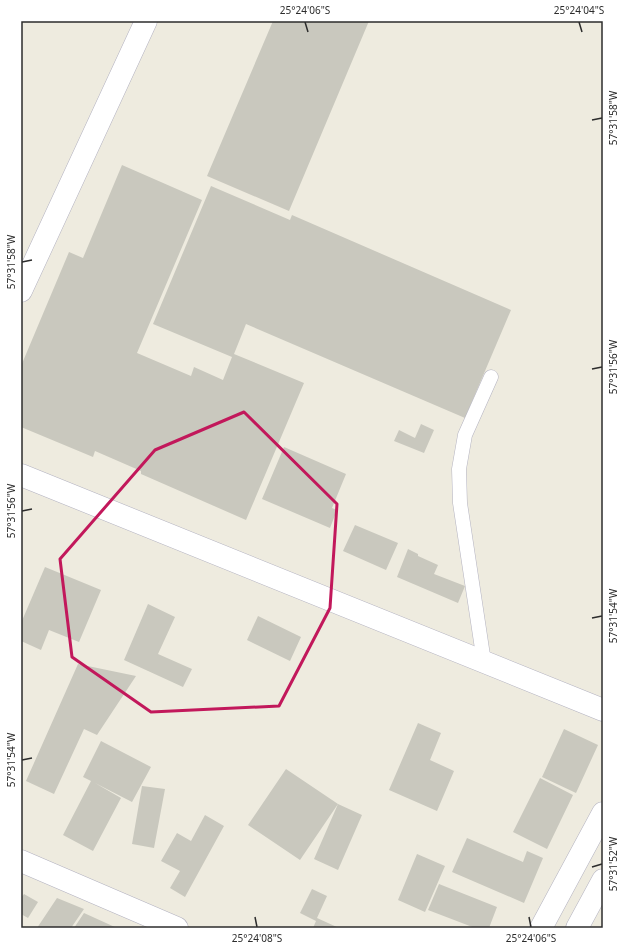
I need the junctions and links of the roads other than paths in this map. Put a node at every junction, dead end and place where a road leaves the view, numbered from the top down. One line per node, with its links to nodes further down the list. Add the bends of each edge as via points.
1 (146, 21): 2 (street)
2 (21, 291)
3 (491, 376): 5 (lane, via 465,435 459,469 460,503)
4 (21, 476): 5 (street)
5 (484, 662): 6 (street)
6 (603, 710)
7 (603, 813): 12 (street)
8 (21, 861): 10 (street)
9 (603, 880): 13 (street)
10 (150, 923): 11 (street)
11 (177, 928)
12 (541, 928)
13 (576, 928)

